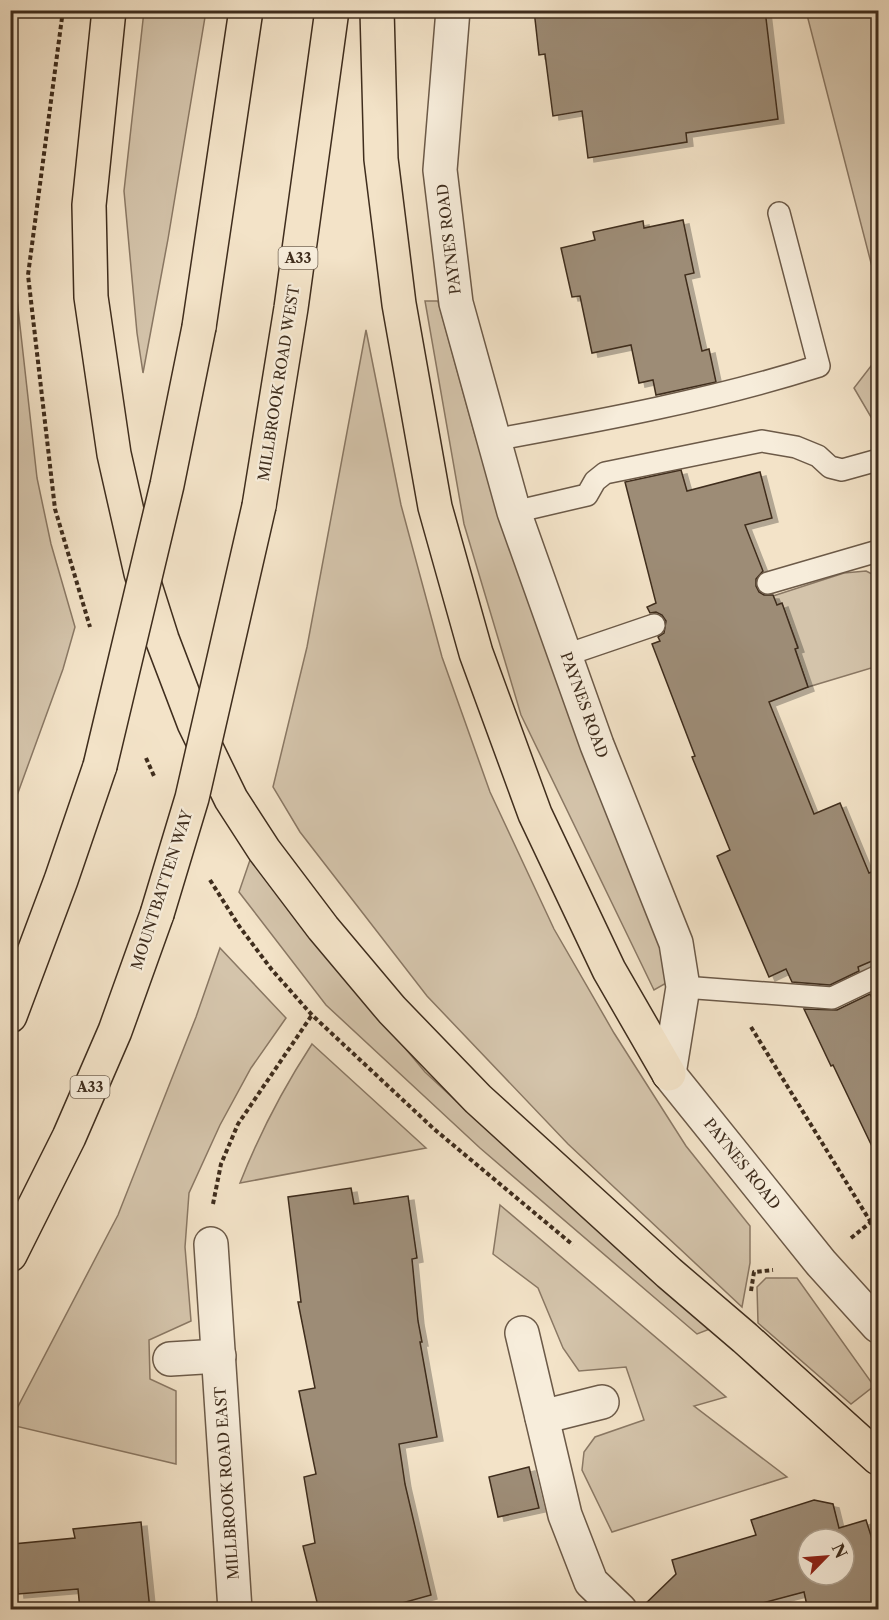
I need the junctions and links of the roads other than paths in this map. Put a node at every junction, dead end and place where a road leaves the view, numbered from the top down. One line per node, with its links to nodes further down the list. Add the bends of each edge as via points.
1 (109, 10): 27 (highway, via 89,205 91,297 110,431 141,573 162,639 194,723 231,799 323,928 392,1010 478,1099)
2 (246, 10): 17 (highway, bridge, via 198,327 167,485 100,766)
3 (332, 10): 9 (highway, MILLBROOK ROAD WEST / A33)
4 (377, 10): 18 (highway, via 381,159 401,314 435,507 476,653 535,814 609,970)
5 (453, 10): 7 (street, PAYNES ROAD, via 440,170 456,303)
6 (779, 213): 7 (lane, via 819,366 745,389)
7 (493, 440): 10 (street, PAYNES ROAD)
8 (879, 460): 10 (lane, via 842,470 796,447 762,441 605,473 587,495)
9 (260, 506): 20 (highway, MOUNTBATTEN WAY / A33, bridge, via 192,798 157,914 115,1032 69,1137)
10 (514, 512): 14 (street, PAYNES ROAD)
11 (879, 551): 12 (lane)
12 (768, 583)
13 (654, 625): 14 (lane)
14 (566, 655): 16 (street, PAYNES ROAD, via 597,745 676,943)
15 (879, 976): 16 (lane, via 832,998)
16 (683, 987): 18 (street, PAYNES ROAD)
17 (10, 1016)
18 (669, 1074): 21 (street, PAYNES ROAD, via 821,1263)
19 (211, 1244): 23 (street, MILLBROOK ROAD EAST)
20 (10, 1255)
21 (879, 1326)
22 (522, 1333): 26 (street)
23 (219, 1356): 24 (street); 28 (street, MILLBROOK ROAD EAST)
24 (170, 1359)
25 (602, 1402): 26 (street)
26 (542, 1417): 29 (street, via 565,1515 591,1582)
27 (879, 1458)
28 (235, 1610)
29 (620, 1610)

